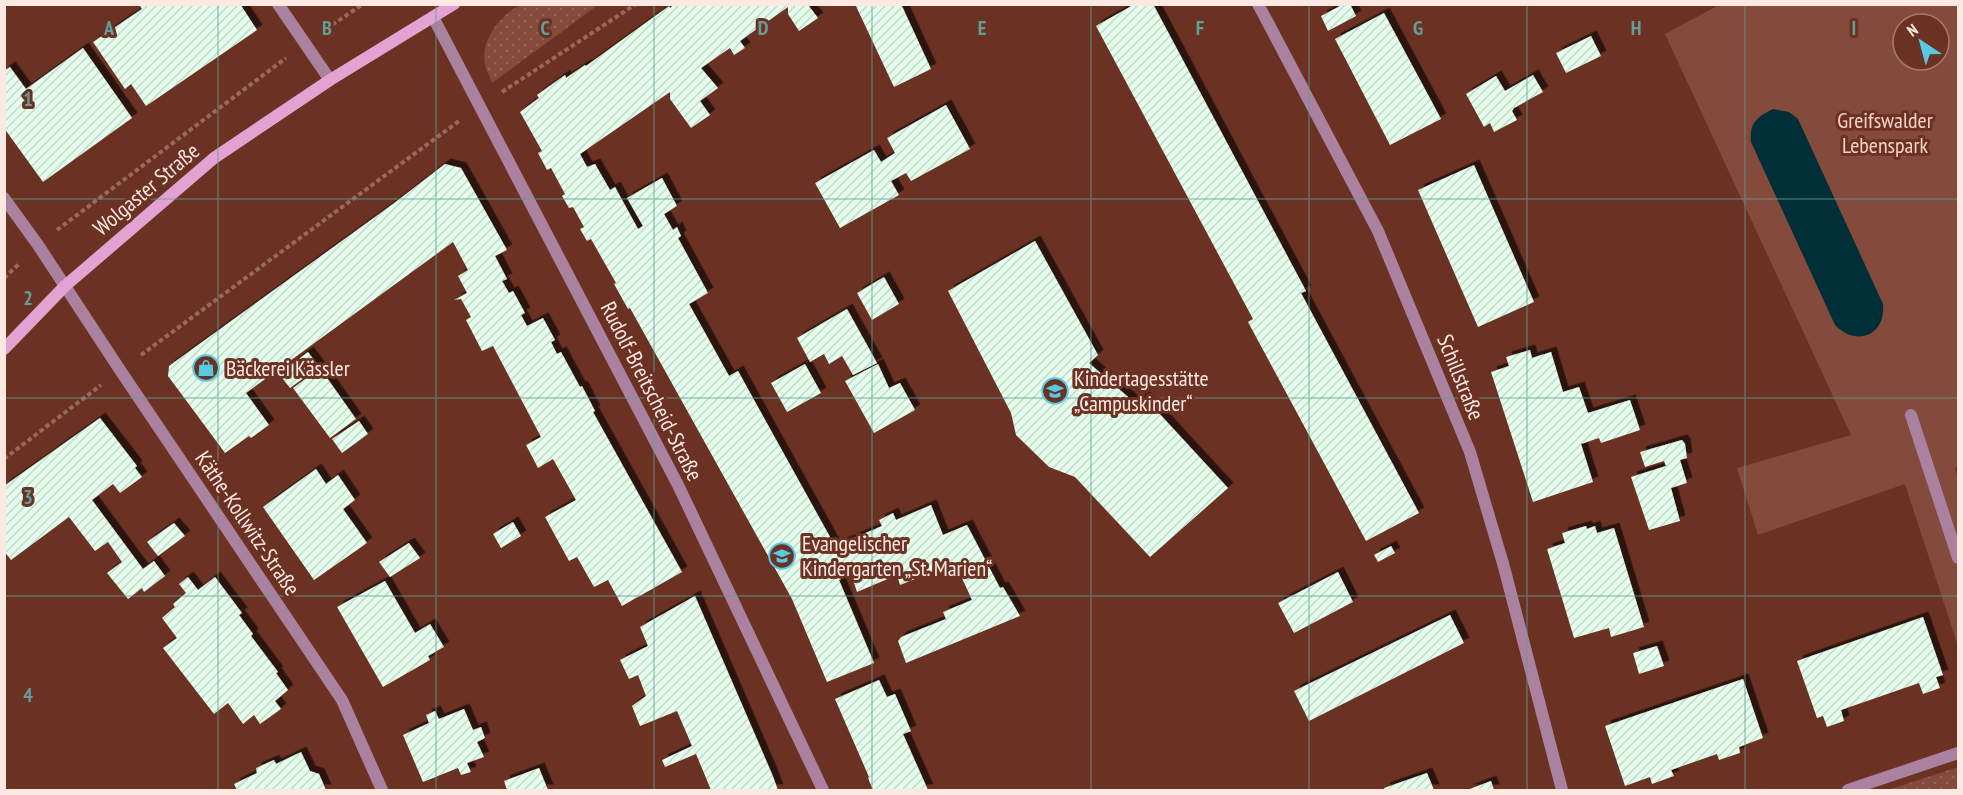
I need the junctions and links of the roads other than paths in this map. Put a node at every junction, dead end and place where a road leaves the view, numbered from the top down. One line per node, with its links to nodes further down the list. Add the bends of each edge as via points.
1 (278, 4): 5 (street)
2 (454, 4): 4 (main road, Wolgaster Straße)
3 (1258, 4): 14 (street, Schillstraße, via 1378,231 1470,452)
4 (433, 17): 5 (main road, Wolgaster Straße); 13 (street, Rudolf-Breitscheid-Straße, via 678,485)
5 (330, 80): 7 (main road, Wolgaster Straße, via 214,158)
6 (4, 198): 7 (street, Käthe-Kollwitz-Straße)
7 (65, 285): 8 (main road, Wolgaster Straße); 12 (street, Käthe-Kollwitz-Straße, via 342,700)
8 (4, 349)
9 (1911, 415): 10 (street)
10 (1959, 558)
11 (1959, 753): 15 (street)
12 (382, 790)
13 (823, 790)
14 (1562, 790)
15 (1848, 790)

